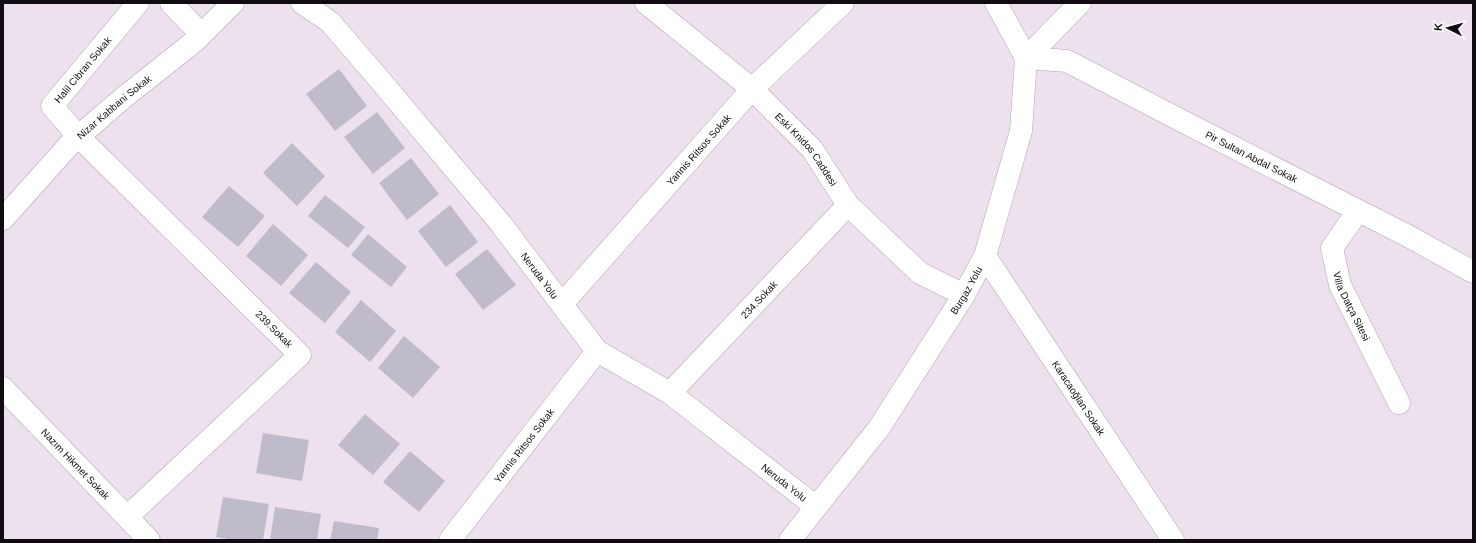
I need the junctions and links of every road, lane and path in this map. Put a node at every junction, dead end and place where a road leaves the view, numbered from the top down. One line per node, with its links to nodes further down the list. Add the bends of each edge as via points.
1 (138, 3): 12 (street, Halil Cibran Sokak, via 52,106)
2 (171, 3): 9 (street)
3 (233, 3): 9 (street, Nizar Kabbani Sokak)
4 (302, 3): 19 (street, Neruda Yolu, via 330,22 501,224)
5 (646, 3): 11 (street, Eski Knidos Caddesi)
6 (843, 3): 11 (street, Yannis Ritsos Sokak)
7 (996, 3): 10 (street)
8 (1080, 3): 10 (street)
9 (201, 34): 12 (street, Nizar Kabbani Sokak)
10 (1026, 58): 14 (street, Pir Sultan Abdal Sokak, via 1067,60); 16 (street, Burgaz Yolu, via 1020,131)
11 (752, 89): 13 (street, Eski Knidos Caddesi, via 812,149); 19 (street, Yannis Ritsos Sokak)
12 (78, 136): 15 (street, Nizar Kabbani Sokak); 25 (street, 239.Sokak, via 300,355)
13 (848, 205): 18 (street, Eski Knidos Caddesi, via 920,273); 22 (street, 234.Sokak)
14 (1358, 211): 17 (street, Pir Sultan Abdal Sokak); 23 (street, Villa Datça Sitesi, via 1332,248 1340,285)
15 (3, 220)
16 (985, 256): 18 (street, Burgaz Yolu); 29 (street, Karacaoğlan Sokak)
17 (1473, 272)
18 (964, 295): 24 (street, Burgaz Yolu, via 879,428)
19 (562, 304): 20 (street, Neruda Yolu)
20 (597, 351): 22 (street, Neruda Yolu); 27 (street, Yannis Ritsos Sokak)
21 (3, 388): 25 (street, Nazım Hikmet Sokak)
22 (670, 394): 24 (street, Neruda Yolu)
23 (1399, 403)
24 (816, 507): 28 (street, Burgaz Yolu)
25 (127, 518): 26 (street, Nazım Hikmet Sokak)
26 (149, 540)
27 (450, 540)
28 (790, 540)
29 (1173, 540)

